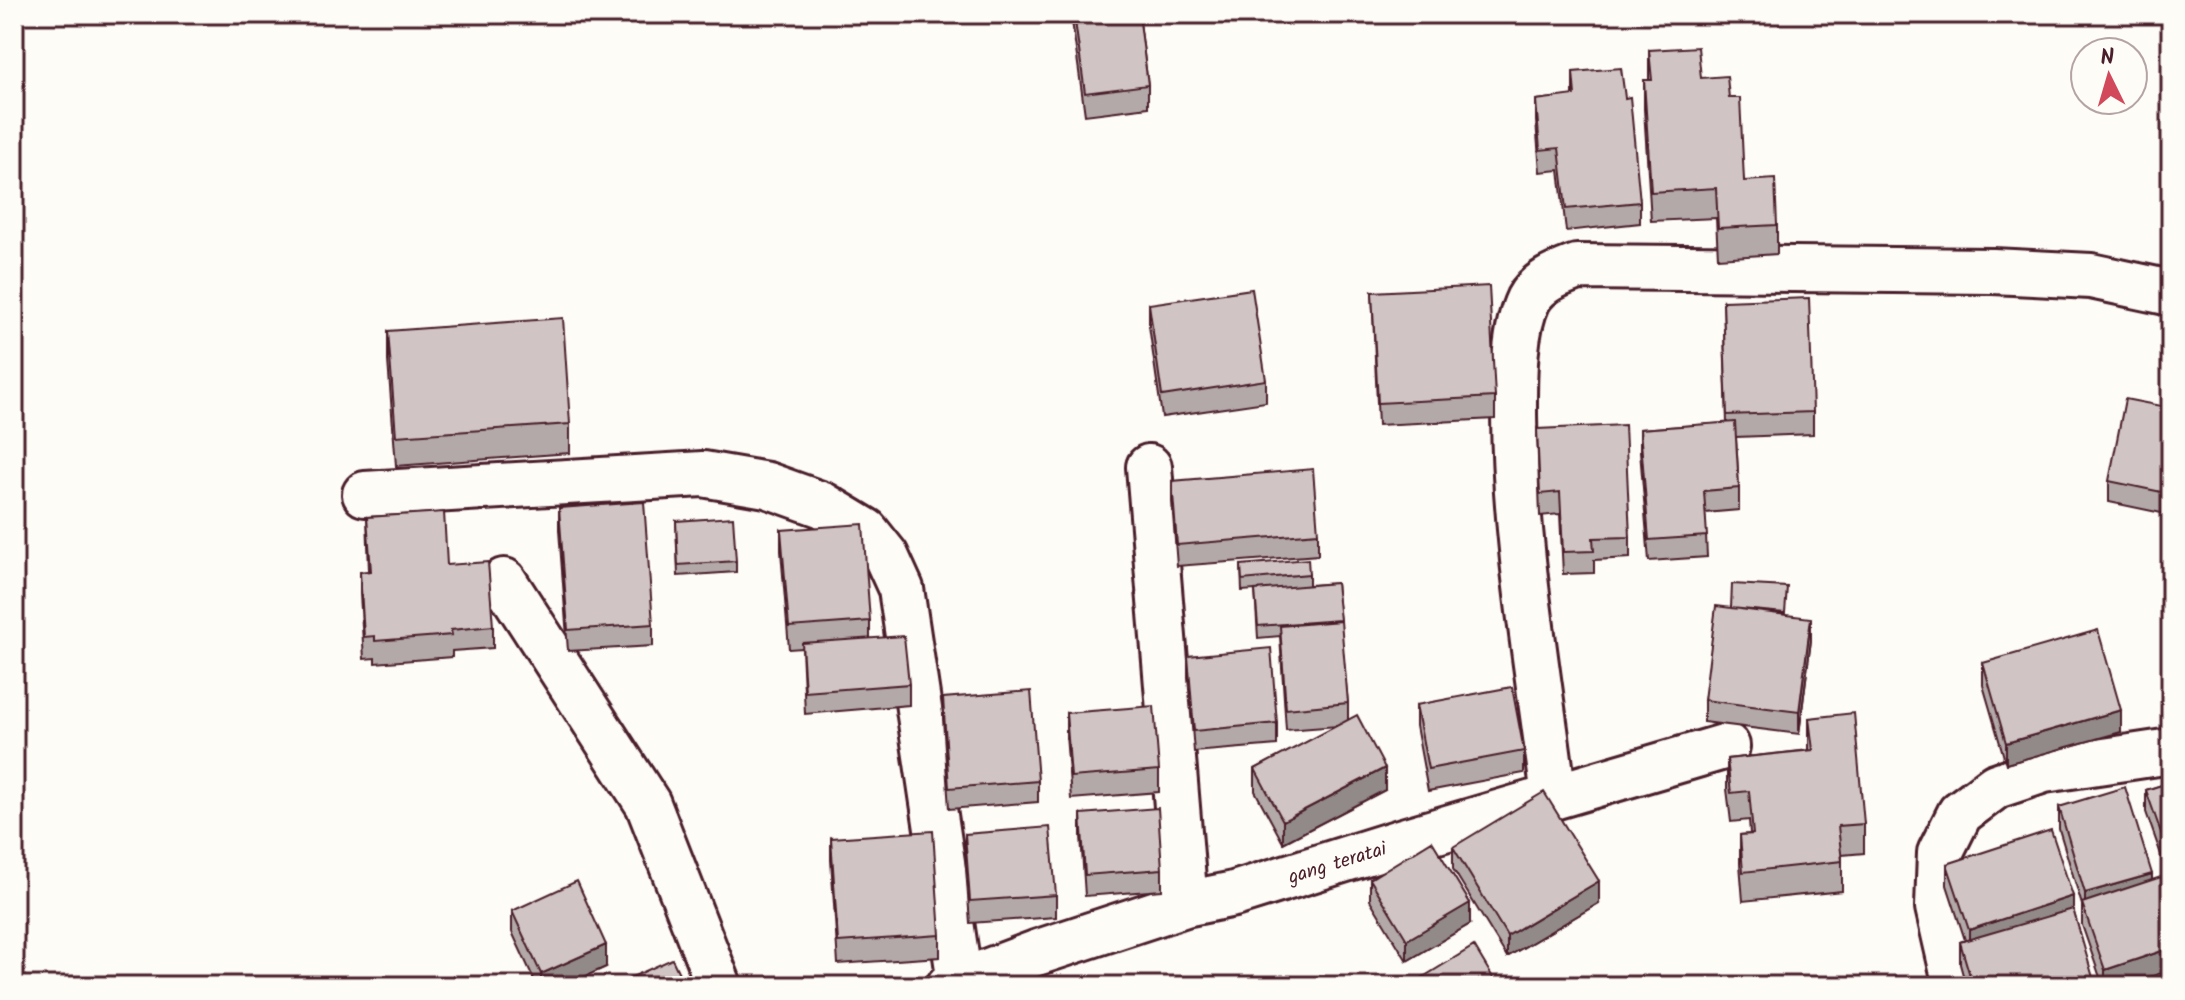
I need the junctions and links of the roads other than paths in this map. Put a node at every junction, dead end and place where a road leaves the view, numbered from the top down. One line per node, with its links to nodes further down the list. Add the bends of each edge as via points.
1 (2171, 293): 7 (street, via 2091,276 1993,271 1577,267 1547,279 1529,299 1517,341 1515,486)
2 (1149, 467): 8 (street)
3 (365, 494): 9 (street, via 703,474 767,485 823,505 866,531 886,556 901,589)
4 (504, 581): 10 (street, via 648,804)
5 (1727, 746): 7 (street, gang teratai)
6 (2171, 751): 11 (street, via 2044,770 1996,786 1960,813 1940,853 1938,907)
7 (1554, 797): 8 (street, gang teratai, via 1234,894)
8 (1185, 904): 9 (street, gang teratai)
9 (955, 984)
10 (719, 986)
11 (1956, 986)

